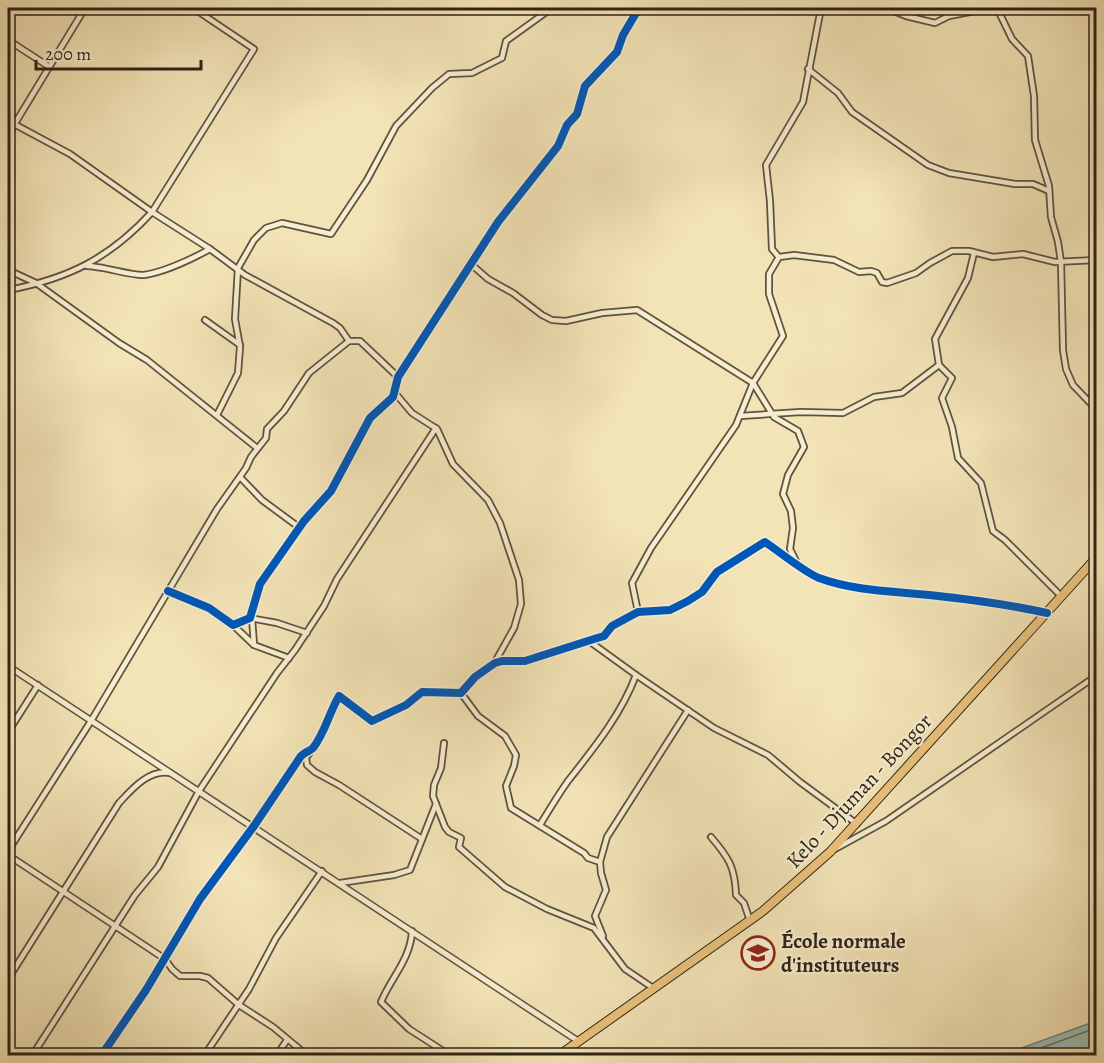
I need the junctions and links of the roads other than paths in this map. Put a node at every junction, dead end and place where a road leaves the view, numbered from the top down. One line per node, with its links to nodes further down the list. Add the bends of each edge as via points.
1 (85, 8): 10 (street)
2 (193, 8): 15 (street, via 254,49)
3 (552, 8): 23 (street, via 507,41 502,58 472,73 449,74 432,88 396,126 332,234 282,224 266,228)
4 (639, 8): 21 (street, via 622,35 617,52 585,86 577,114 558,146 498,222)
5 (821, 8): 11 (street)
6 (886, 8): 7 (street, via 935,23 949,16)
7 (990, 8)
8 (997, 8): 14 (street, via 1012,39 1028,56 1035,140)
9 (8, 40): 10 (street)
10 (48, 66): 12 (street)
11 (808, 69): 14 (street, via 838,93 852,112 928,165 949,173 1033,184); 18 (street, via 804,102 766,165 772,249)
12 (14, 124): 13 (street); 15 (street, via 70,154)
13 (8, 135)
14 (1049, 191): 20 (street)
15 (152, 213): 16 (street); 22 (street, via 136,230)
16 (210, 249): 22 (street, via 142,275); 23 (street)
17 (974, 253): 20 (street, via 993,257 1023,254); 30 (street, via 968,278 935,339); 32 (street, via 952,251 916,273 887,283 877,273 859,272 834,260 779,256 769,274 769,294 783,336)
18 (777, 255)
19 (1096, 260): 20 (street)
20 (1061, 262): 34 (street, via 1066,369 1073,385)
21 (472, 265): 31 (street); 32 (street, via 552,320 637,310)
22 (87, 266): 25 (street)
23 (238, 268): 28 (street, via 333,323); 29 (street, via 235,319)
24 (8, 270): 25 (street)
25 (36, 283): 26 (street); 36 (street, via 147,360)
26 (8, 290)
27 (205, 320): 29 (street)
28 (349, 341): 31 (street, via 360,341); 39 (street, via 305,376)
29 (240, 345): 36 (street, via 238,373)
30 (939, 364): 35 (street, via 902,393 874,398 843,413); 45 (street, via 952,378 942,398 958,458 981,483 993,531)
31 (398, 377): 33 (street)
32 (753, 383): 35 (street); 37 (street)
33 (395, 393): 38 (street, via 412,413); 41 (street, via 370,418 331,491)
34 (1096, 409)
35 (772, 414): 37 (street); 43 (street, via 798,432 804,447 788,475 783,494 791,511 790,549)
36 (217, 415): 39 (street)
37 (740, 416): 46 (street, via 651,548 632,583)
38 (436, 428): 50 (street); 54 (street, via 453,464 488,500 500,522 519,580 521,604 514,628)
39 (257, 448): 40 (street)
40 (240, 477): 41 (street, via 262,500); 44 (street)
41 (300, 528): 48 (street, via 260,584)
42 (1096, 558): 45 (highway, Kelo - Djuman - Bongor)
43 (797, 564): 46 (street, via 765,542 717,572 702,592 688,601 670,609); 47 (street, via 817,577 873,591 1010,605)
44 (168, 591): 49 (street, via 209,608); 61 (street)
45 (1062, 597): 47 (highway, Kelo - Djuman - Bongor)
46 (638, 612): 51 (street, via 612,626 604,636)
47 (1047, 613): 68 (highway, Kelo - Djuman - Bongor)
48 (251, 618): 49 (street); 50 (street); 52 (street)
49 (233, 625): 52 (street)
50 (306, 633): 53 (street)
51 (589, 641): 54 (street, via 525,661); 56 (street)
52 (254, 645): 53 (street)
53 (289, 658): 66 (street)
54 (495, 663): 59 (street)
55 (8, 666): 58 (street)
56 (636, 675): 60 (street); 69 (street, via 605,733)
57 (1096, 676): 74 (street, via 886,821)
58 (38, 685): 61 (street); 62 (street)
59 (461, 693): 64 (street, via 422,692 406,705 372,721 339,696); 69 (street, via 478,716 510,742 516,758 506,786 510,805)
60 (687, 710): 68 (street, via 768,755); 76 (street, via 607,837)
61 (91, 721): 65 (street); 73 (street)
62 (8, 732)
63 (444, 743): 67 (street, via 433,790)
64 (311, 751): 70 (street, via 301,756); 72 (street, via 307,765 315,772)
65 (174, 774): 66 (street); 79 (street, via 154,775 133,788 102,828)
66 (199, 791): 70 (street); 81 (street, via 158,867)
67 (436, 804): 72 (street); 83 (street, via 445,827 461,838 459,847 494,879 522,897 588,925)
68 (857, 824): 74 (highway, Kelo - Djuman - Bongor)
69 (540, 825): 76 (street)
70 (254, 826): 77 (street); 84 (street, via 200,899)
71 (711, 837): 80 (street, via 725,853 735,874 736,895 744,903)
72 (422, 839): 78 (street, via 410,870)
73 (8, 851)
74 (830, 852): 80 (highway, Kelo - Djuman - Bongor)
75 (8, 855): 79 (street)
76 (600, 862): 83 (street, via 606,890 595,916)
77 (322, 871): 78 (street); 87 (street, via 276,938)
78 (340, 884): 82 (street)
79 (63, 892): 81 (street); 85 (street)
80 (750, 921): 86 (highway, Kelo - Djuman - Bongor)
81 (114, 927): 84 (street); 92 (street)
82 (412, 931): 89 (street); 97 (street, via 409,950 381,1002 409,1029)
83 (603, 938): 86 (street, via 625,969)
84 (165, 959): 87 (street, via 180,976 208,978); 93 (street)
85 (8, 979)
86 (653, 988): 89 (highway, Kelo - Djuman - Bongor)
87 (238, 1005): 88 (street); 94 (street)
88 (287, 1040): 95 (street); 96 (street)
89 (578, 1041): 98 (highway, Kelo - Djuman - Bongor)
90 (8, 1049): 91 (street)
91 (18, 1056)
92 (32, 1056)
93 (101, 1056)
94 (204, 1056)
95 (276, 1056)
96 (308, 1056)
97 (451, 1056)
98 (558, 1056)

